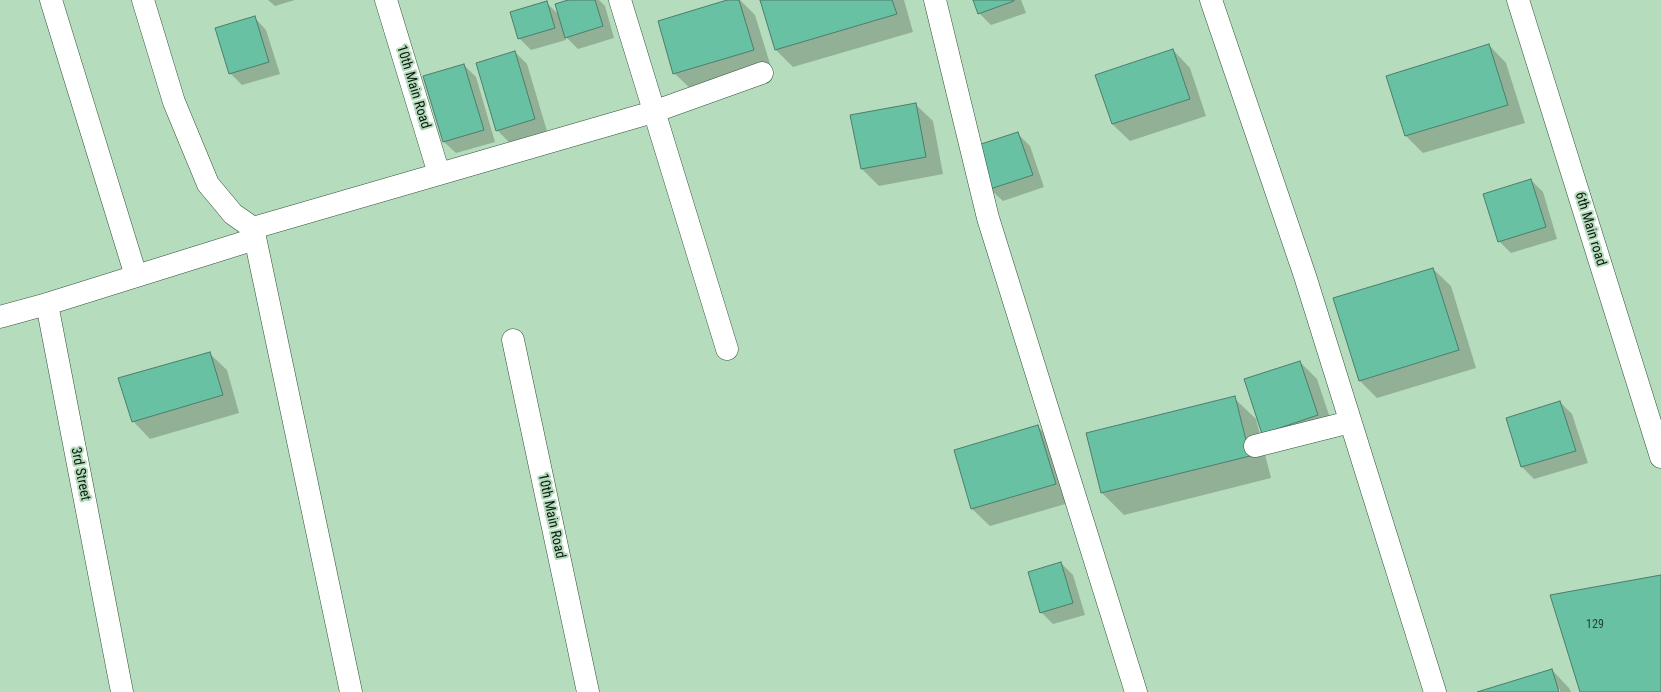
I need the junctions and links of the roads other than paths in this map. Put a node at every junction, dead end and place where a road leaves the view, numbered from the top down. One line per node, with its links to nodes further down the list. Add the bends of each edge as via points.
1 (51, 0): 12 (street)
2 (143, 0): 11 (street, via 174,102 208,184)
3 (386, 0): 10 (street, 10th Main Road)
4 (620, 0): 9 (street)
5 (935, 0): 23 (street, via 988,218)
6 (1211, 0): 17 (street)
7 (1518, 0): 19 (street, 6th Main road)
8 (762, 73): 9 (street)
9 (653, 112): 10 (street); 16 (street)
10 (439, 174): 11 (street)
11 (254, 234): 12 (street); 21 (street)
12 (136, 276): 13 (street)
13 (47, 304): 14 (street); 20 (street, 3rd Street)
14 (0, 317)
15 (513, 340): 22 (street, 10th Main Road)
16 (727, 349)
17 (1350, 422): 18 (street); 24 (street)
18 (1255, 446)
19 (1661, 457)
20 (122, 692)
21 (351, 692)
22 (588, 692)
23 (1136, 692)
24 (1435, 692)

